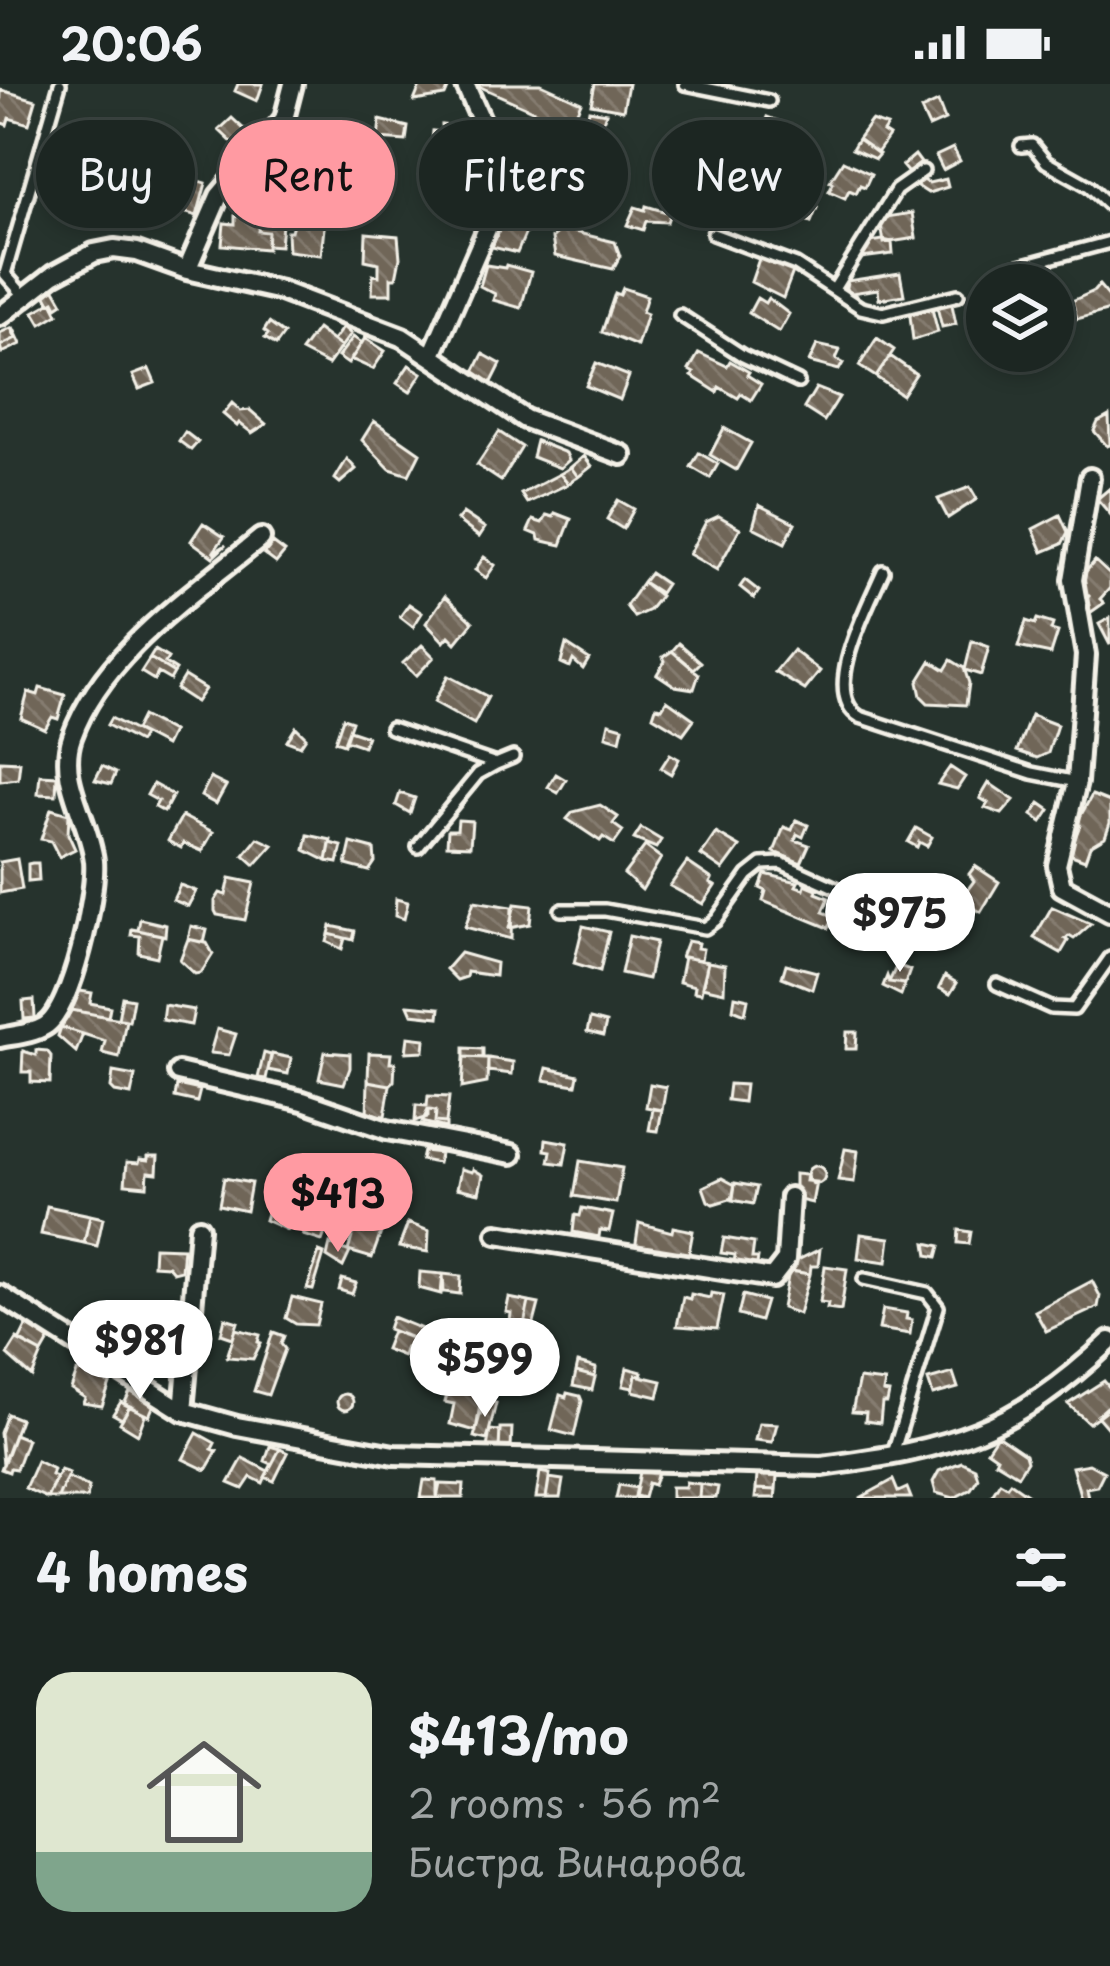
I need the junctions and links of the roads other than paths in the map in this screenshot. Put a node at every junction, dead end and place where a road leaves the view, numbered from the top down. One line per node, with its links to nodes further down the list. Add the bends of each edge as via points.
1 (60, 84): 13 (lane)
2 (293, 84): 12 (street, via 284,119 219,196)
3 (465, 84): 19 (street, via 506,174)
4 (685, 84): 5 (lane)
5 (769, 100)
6 (1021, 146): 8 (lane, via 1032,145)
7 (923, 171): 14 (lane, via 896,190)
8 (1110, 206)
9 (713, 234): 14 (lane, via 796,265)
10 (1110, 242): 11 (lane)
11 (1028, 264)
12 (187, 270): 16 (street, via 114,249 73,264); 19 (street, via 281,291)
13 (2, 274): 16 (lane)
14 (834, 289): 15 (lane, via 883,314)
15 (958, 295)
16 (25, 297): 18 (street)
17 (680, 315): 20 (lane)
18 (0, 316)
19 (432, 355): 21 (street, via 525,419)
20 (798, 382)
21 (622, 455)
22 (1090, 478): 28 (street, via 1073,580 1086,655)
23 (261, 538): 35 (street, via 119,661 84,709 65,771 94,862 93,905 55,1017)
24 (883, 571): 28 (lane, via 848,653 843,698 852,713)
25 (391, 728): 27 (lane)
26 (513, 757): 27 (lane)
27 (496, 764): 29 (lane, via 478,773)
28 (1077, 782): 32 (street, via 1058,865 1062,887)
29 (418, 847)
30 (878, 907): 31 (lane, via 781,863 748,874 705,928)
31 (561, 910)
32 (1110, 913)
33 (1110, 958): 34 (lane, via 1074,1009)
34 (997, 984)
35 (0, 1038)
36 (178, 1072): 37 (street, via 387,1130)
37 (512, 1154)
38 (790, 1197): 40 (street, via 786,1261 772,1278)
39 (200, 1228): 44 (street)
40 (497, 1234)
41 (863, 1279): 45 (lane, via 927,1293 938,1307)
42 (0, 1295): 44 (street)
43 (1110, 1341): 45 (street, via 1036,1403 939,1448)
44 (183, 1411): 45 (street, via 394,1455 822,1466)
45 (892, 1457)

